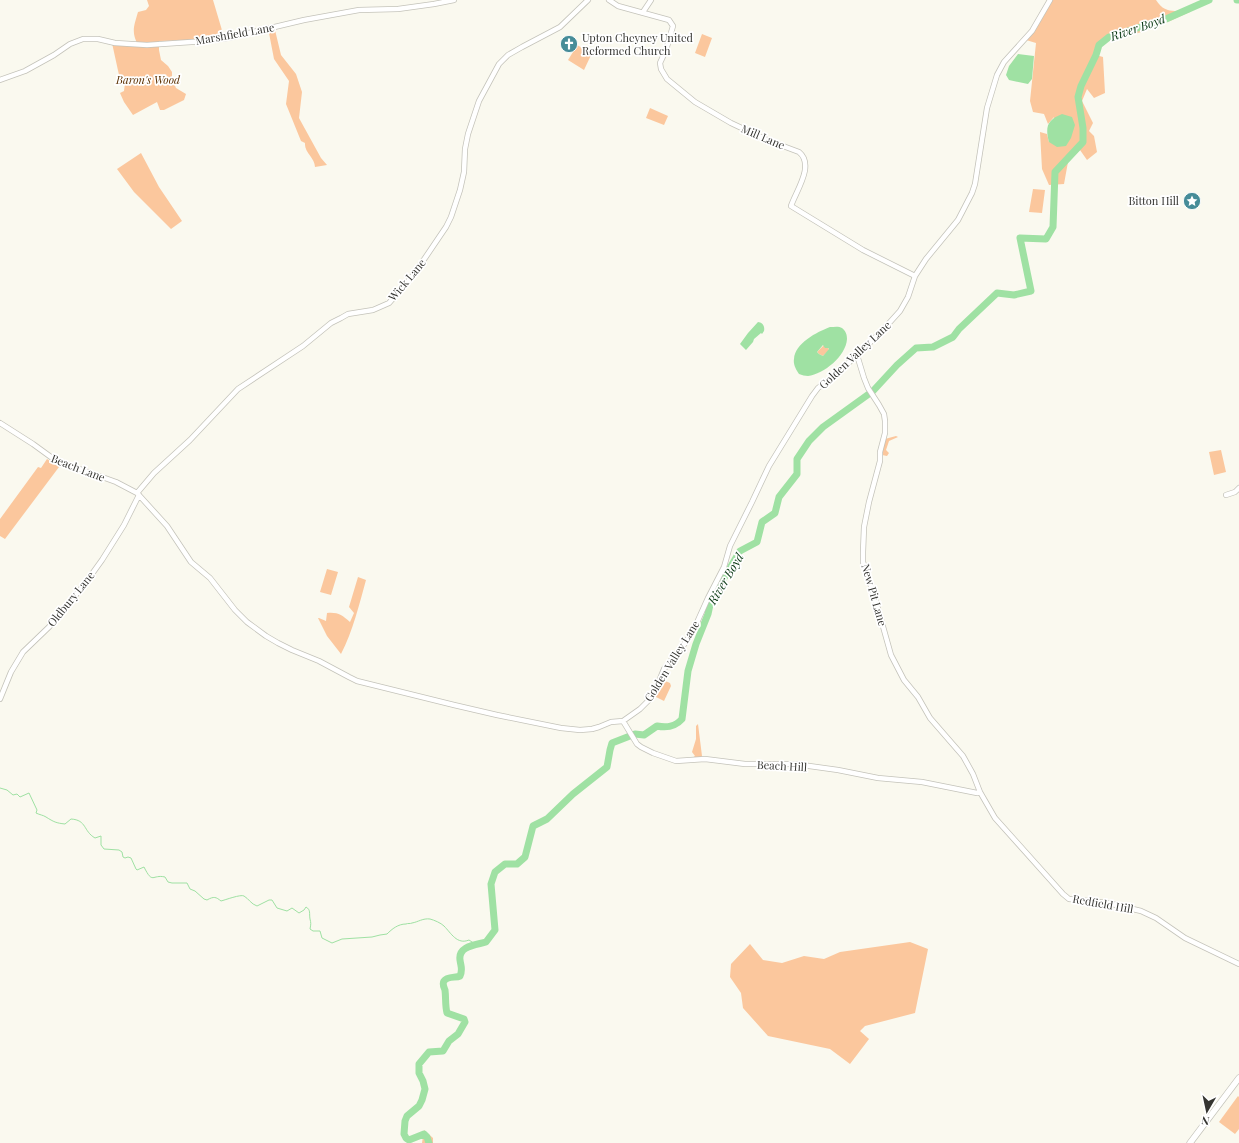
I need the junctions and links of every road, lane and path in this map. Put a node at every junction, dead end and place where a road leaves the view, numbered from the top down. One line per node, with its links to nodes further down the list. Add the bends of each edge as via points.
1 (454, 0): 7 (street, Marshfield Lane, via 398,9 359,10 206,41 147,45 84,39 70,44 25,71)
2 (588, 0): 12 (street, Wick Lane, via 560,27 508,55 499,64 479,101 468,134 464,172 451,217 411,278 389,303 373,310 348,314 238,389 190,440 154,473)
3 (609, 0): 6 (street, Mill Lane, via 618,6)
4 (652, 0): 6 (street)
5 (1050, 0): 8 (street, Golden Valley Lane, via 1032,31 999,70 987,108 972,193 958,220)
6 (643, 12): 8 (street, Mill Lane, via 672,23 666,50 660,63 666,79 695,102 719,116 804,156 806,161 803,180 791,206 863,250)
7 (0, 80)
8 (915, 276): 9 (street, Golden Valley Lane, via 900,311)
9 (857, 355): 15 (street, Golden Valley Lane, via 812,396 769,466 692,632 667,665 648,701); 16 (street, New Pit Lane, via 868,388 885,420 885,433 864,527 863,562 890,655 930,718 964,756)
10 (0, 423): 12 (street, Beach Lane, via 55,460 116,482)
11 (1239, 488): 13 (street)
12 (138, 494): 14 (street, Oldbury Lane, via 124,525 102,560 49,627 23,652); 15 (street, via 167,526 191,562 210,578 247,622 278,643 349,678 454,706 561,728 592,729 610,722)
13 (1226, 495)
14 (0, 698)
15 (623, 721): 16 (street, Beach Hill, via 633,739 641,747 676,760 795,764)
16 (980, 792): 17 (street, Redfield Hill, via 1000,825 1069,899 1108,903 1141,911 1185,938)
17 (1239, 964)
18 (1239, 1078): 19 (main road)
19 (1190, 1143)

